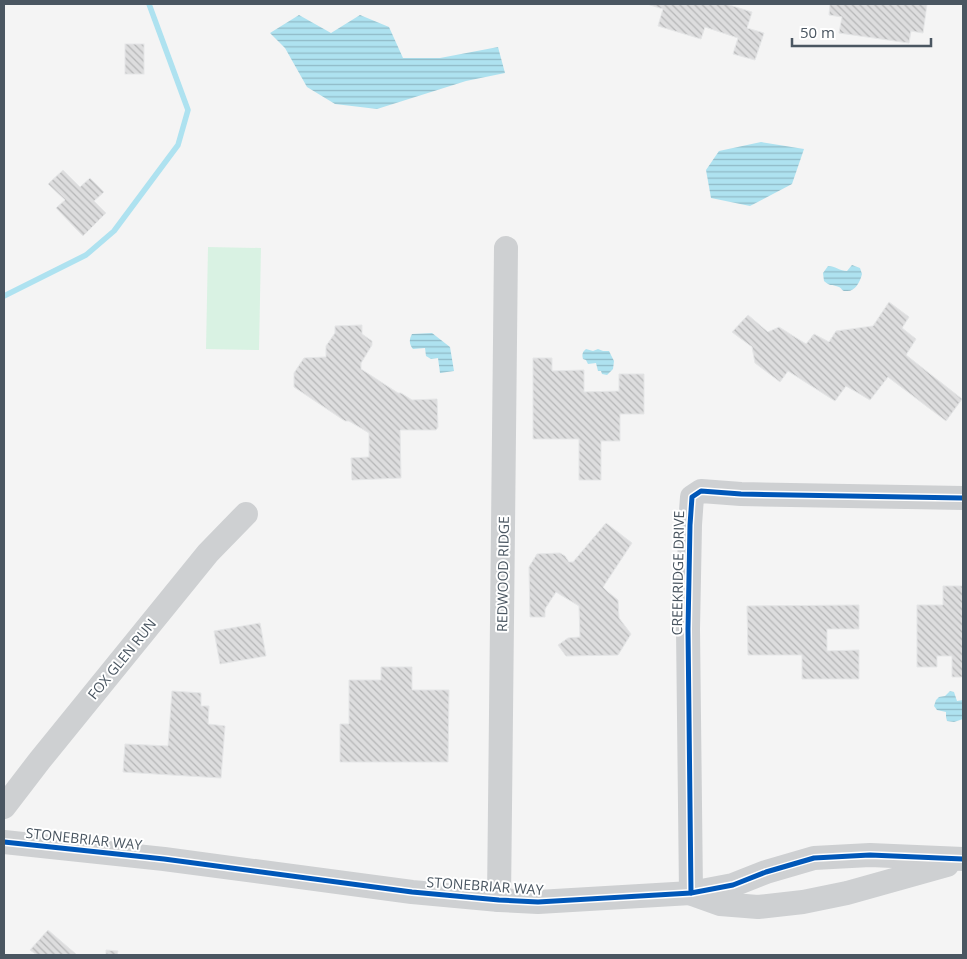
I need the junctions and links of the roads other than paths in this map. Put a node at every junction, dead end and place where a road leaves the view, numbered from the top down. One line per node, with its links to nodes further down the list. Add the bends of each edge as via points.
1 (506, 248): 8 (street, REDWOOD RIDGE)
2 (963, 498): 7 (street, CREEKRIDGE DRIVE, via 701,491 692,497 688,630)
3 (246, 514): 4 (street, FOX GLEN RUN, via 208,553)
4 (4, 807)
5 (4, 842): 8 (street, STONEBRIAR WAY)
6 (963, 860): 7 (street, STONEBRIAR WAY, via 870,855 814,858 734,885); 7 (street, STONEBRIAR WAY, via 803,902 758,907 720,904)
7 (691, 893): 8 (street, STONEBRIAR WAY, via 538,902)
8 (500, 900)

